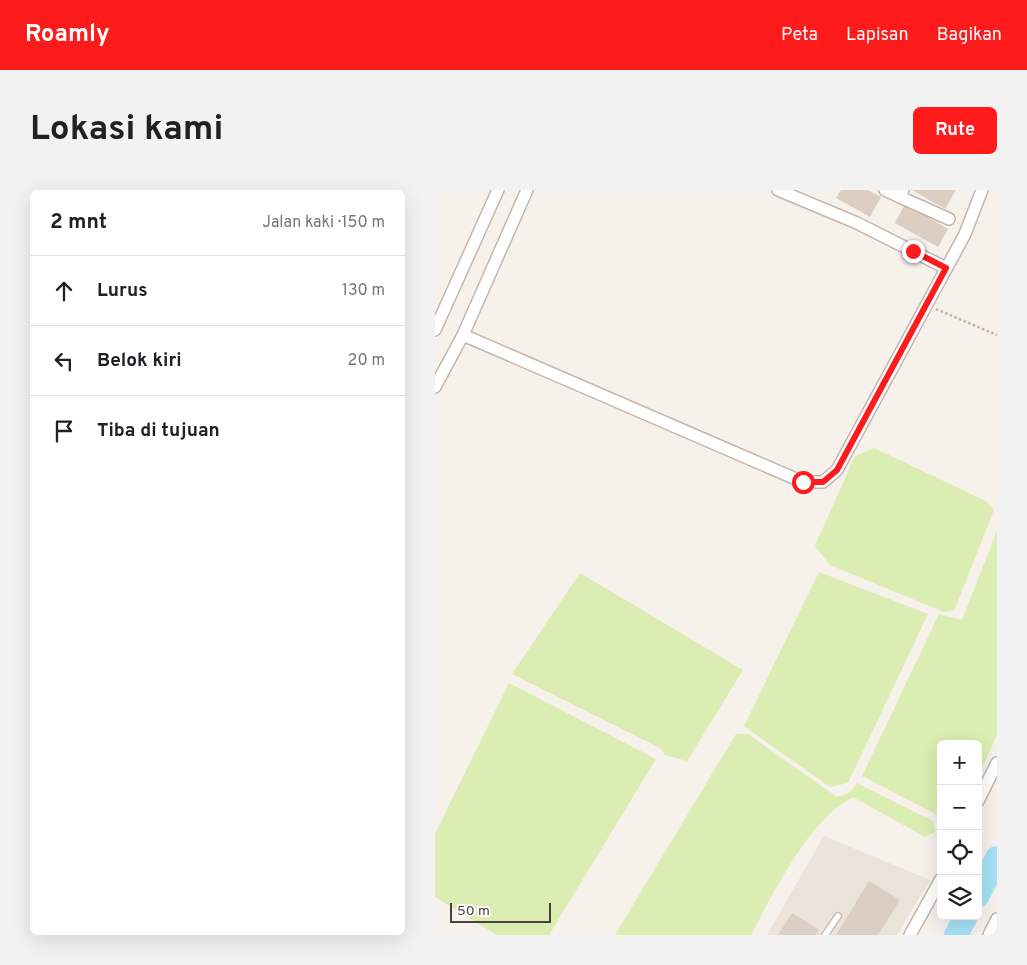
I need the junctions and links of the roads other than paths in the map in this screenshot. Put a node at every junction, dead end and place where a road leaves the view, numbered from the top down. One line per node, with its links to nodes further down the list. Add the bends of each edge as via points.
1 (498, 190): 9 (street)
2 (527, 190): 10 (street)
3 (779, 190): 8 (street, via 857,223)
4 (885, 190): 6 (street)
5 (982, 190): 8 (street, via 965,234)
6 (902, 194): 7 (street)
7 (949, 219)
8 (946, 268): 10 (street, via 837,470 823,482 803,482)
9 (435, 330)
10 (463, 335): 11 (street)
11 (435, 387)
12 (997, 763): 13 (street)
13 (982, 794)
14 (937, 886): 18 (street)
15 (838, 916): 17 (lane)
16 (997, 920): 19 (street)
17 (825, 935)
18 (910, 935)
19 (989, 935)

